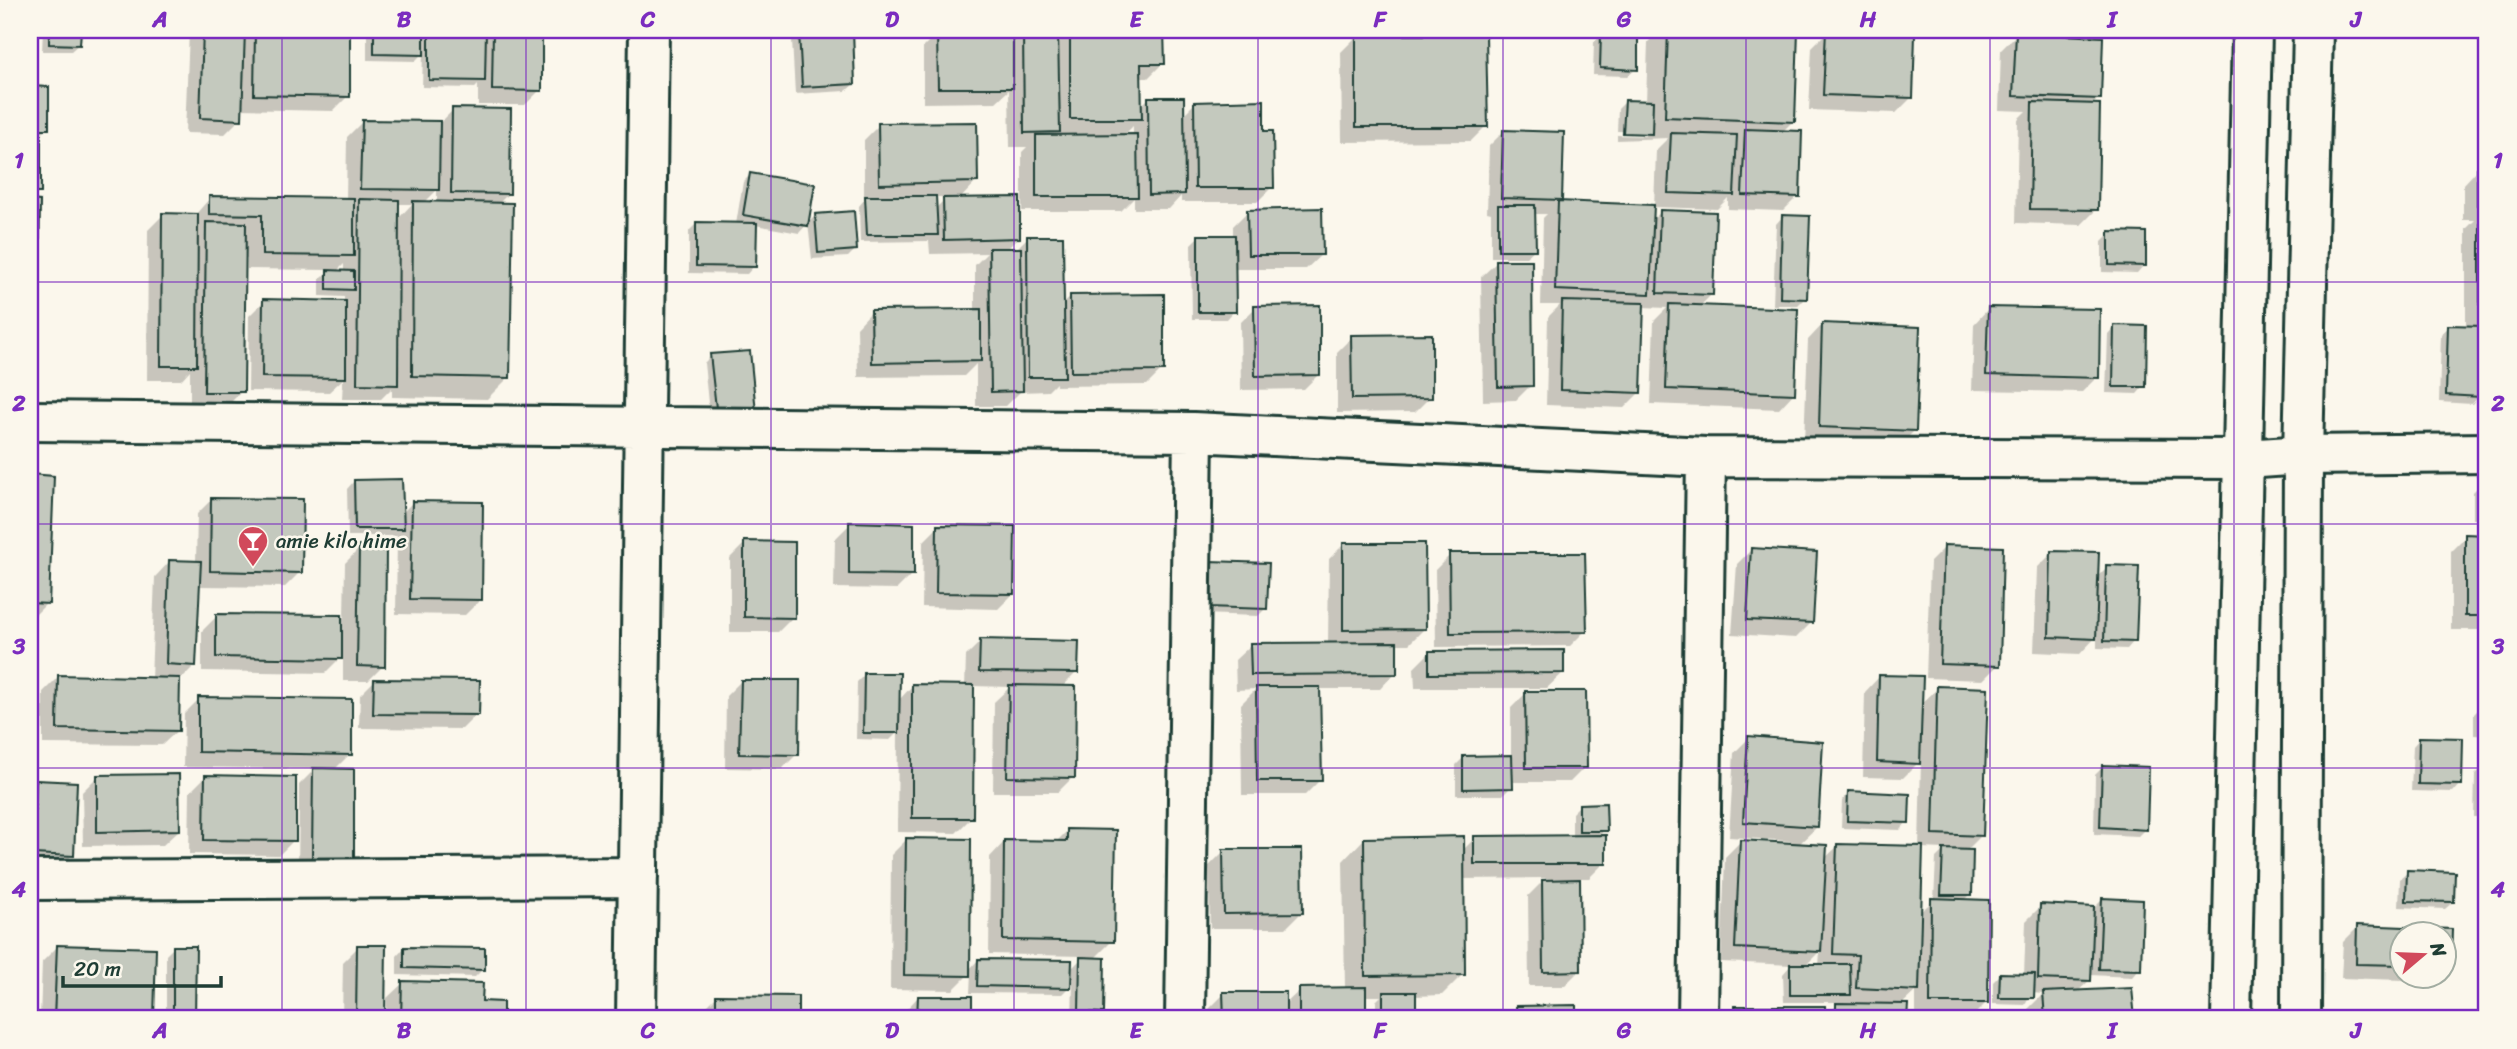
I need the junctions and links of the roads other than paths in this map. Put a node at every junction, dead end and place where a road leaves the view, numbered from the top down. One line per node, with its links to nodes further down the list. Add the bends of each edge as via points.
1 (649, 30): 5 (street)
2 (2252, 30): 10 (street)
3 (2313, 30): 8 (street)
4 (30, 421): 5 (street)
5 (644, 427): 6 (street); 11 (street)
6 (1193, 432): 9 (street); 14 (street)
7 (2487, 453): 8 (street)
8 (2303, 455): 10 (street); 17 (street)
9 (1706, 457): 10 (street); 15 (street)
10 (2245, 459): 16 (street)
11 (638, 877): 12 (street); 13 (street)
12 (30, 880)
13 (636, 1019)
14 (1185, 1019)
15 (1698, 1019)
16 (2231, 1019)
17 (2301, 1019)

